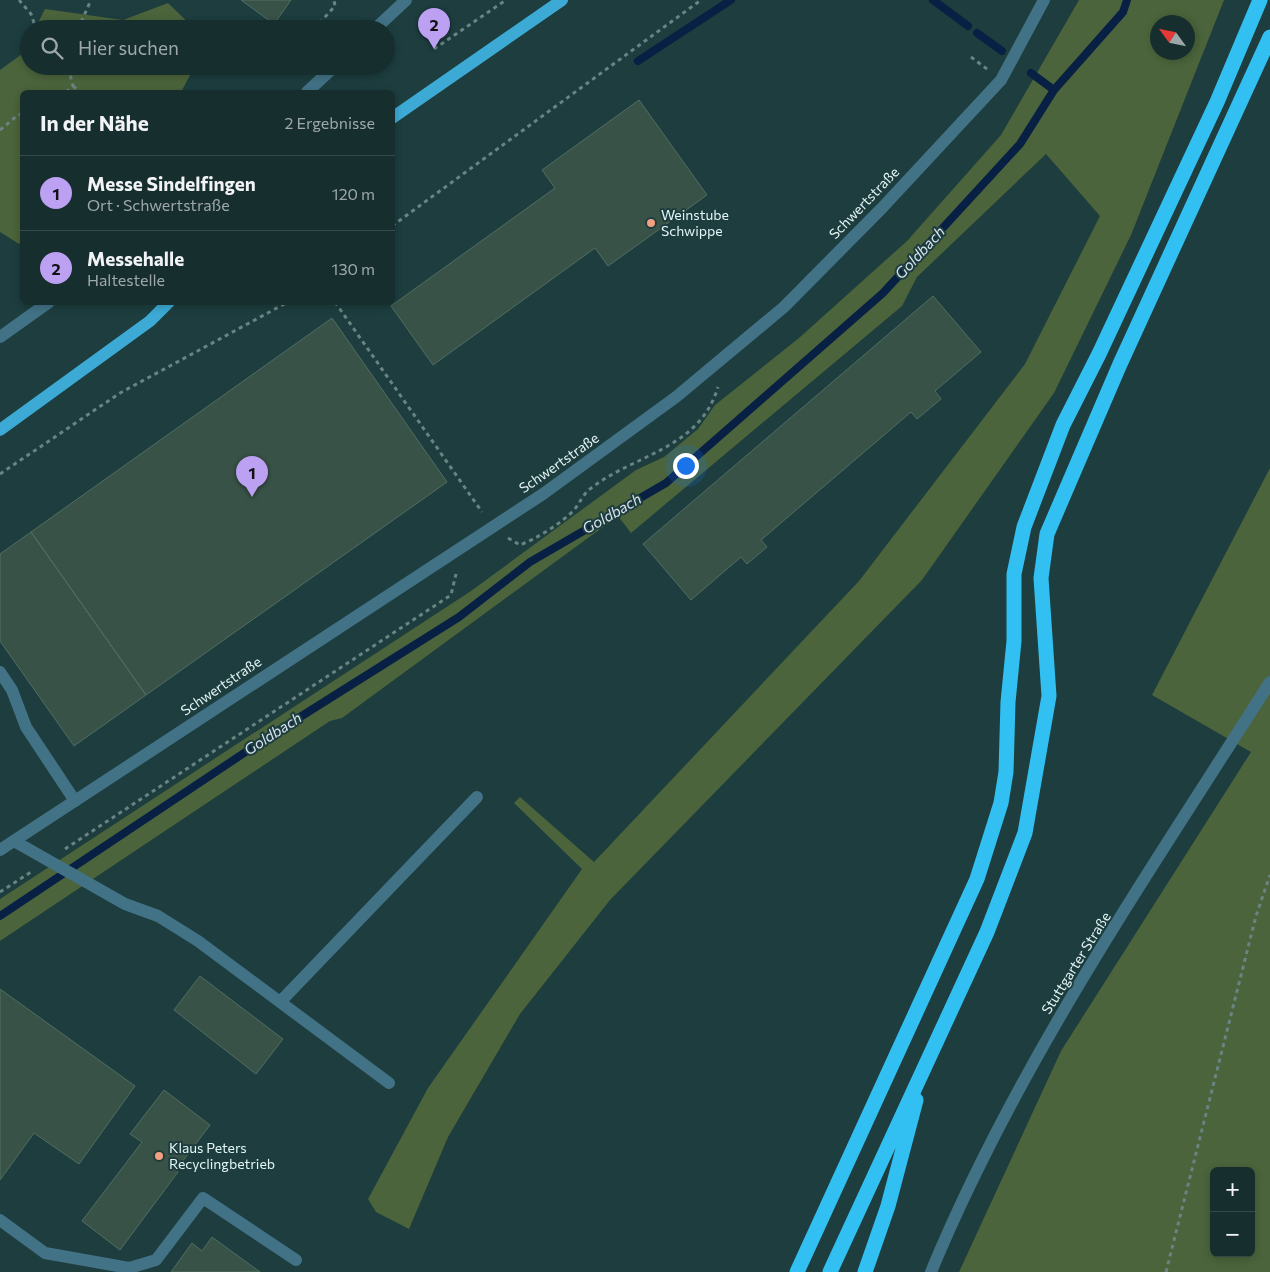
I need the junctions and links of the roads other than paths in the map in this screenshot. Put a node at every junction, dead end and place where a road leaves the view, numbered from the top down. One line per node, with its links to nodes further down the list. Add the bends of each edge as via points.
1 (406, 0): 5 (street)
2 (562, 0): 9 (main road)
3 (1044, 0): 17 (street, Schwertstraße, via 1001,80 784,307 676,397 567,478)
4 (1260, 0): 25 (highway, via 1217,102 1100,354 1063,426 1024,527 1014,574 1014,641 1006,772 1001,803 977,879)
5 (385, 20)
6 (1270, 37): 21 (highway, via 1120,364 1047,534 1041,578 1049,696 1025,833 987,932)
7 (325, 75): 8 (street)
8 (309, 90)
9 (395, 116)
10 (45, 305): 12 (street)
11 (166, 305): 13 (main road, via 150,321)
12 (0, 337)
13 (0, 430)
14 (0, 672): 17 (street, via 12,690 26,727)
15 (1270, 682): 28 (street, Stuttgarter Straße, via 1039,1052 985,1153)
16 (477, 797): 20 (street)
17 (75, 801): 18 (street, Schwertstraße)
18 (14, 841): 19 (street, Schwertstraße); 20 (street, via 125,904 158,916 198,941)
19 (0, 850)
20 (280, 1002): 22 (street)
21 (926, 1060): 26 (highway); 27 (highway, via 888,1206)
22 (389, 1083)
23 (0, 1220): 24 (street, via 45,1253 129,1268 156,1260 203,1198)
24 (296, 1260)
25 (797, 1272)
26 (830, 1272)
27 (865, 1272)
28 (931, 1272)

